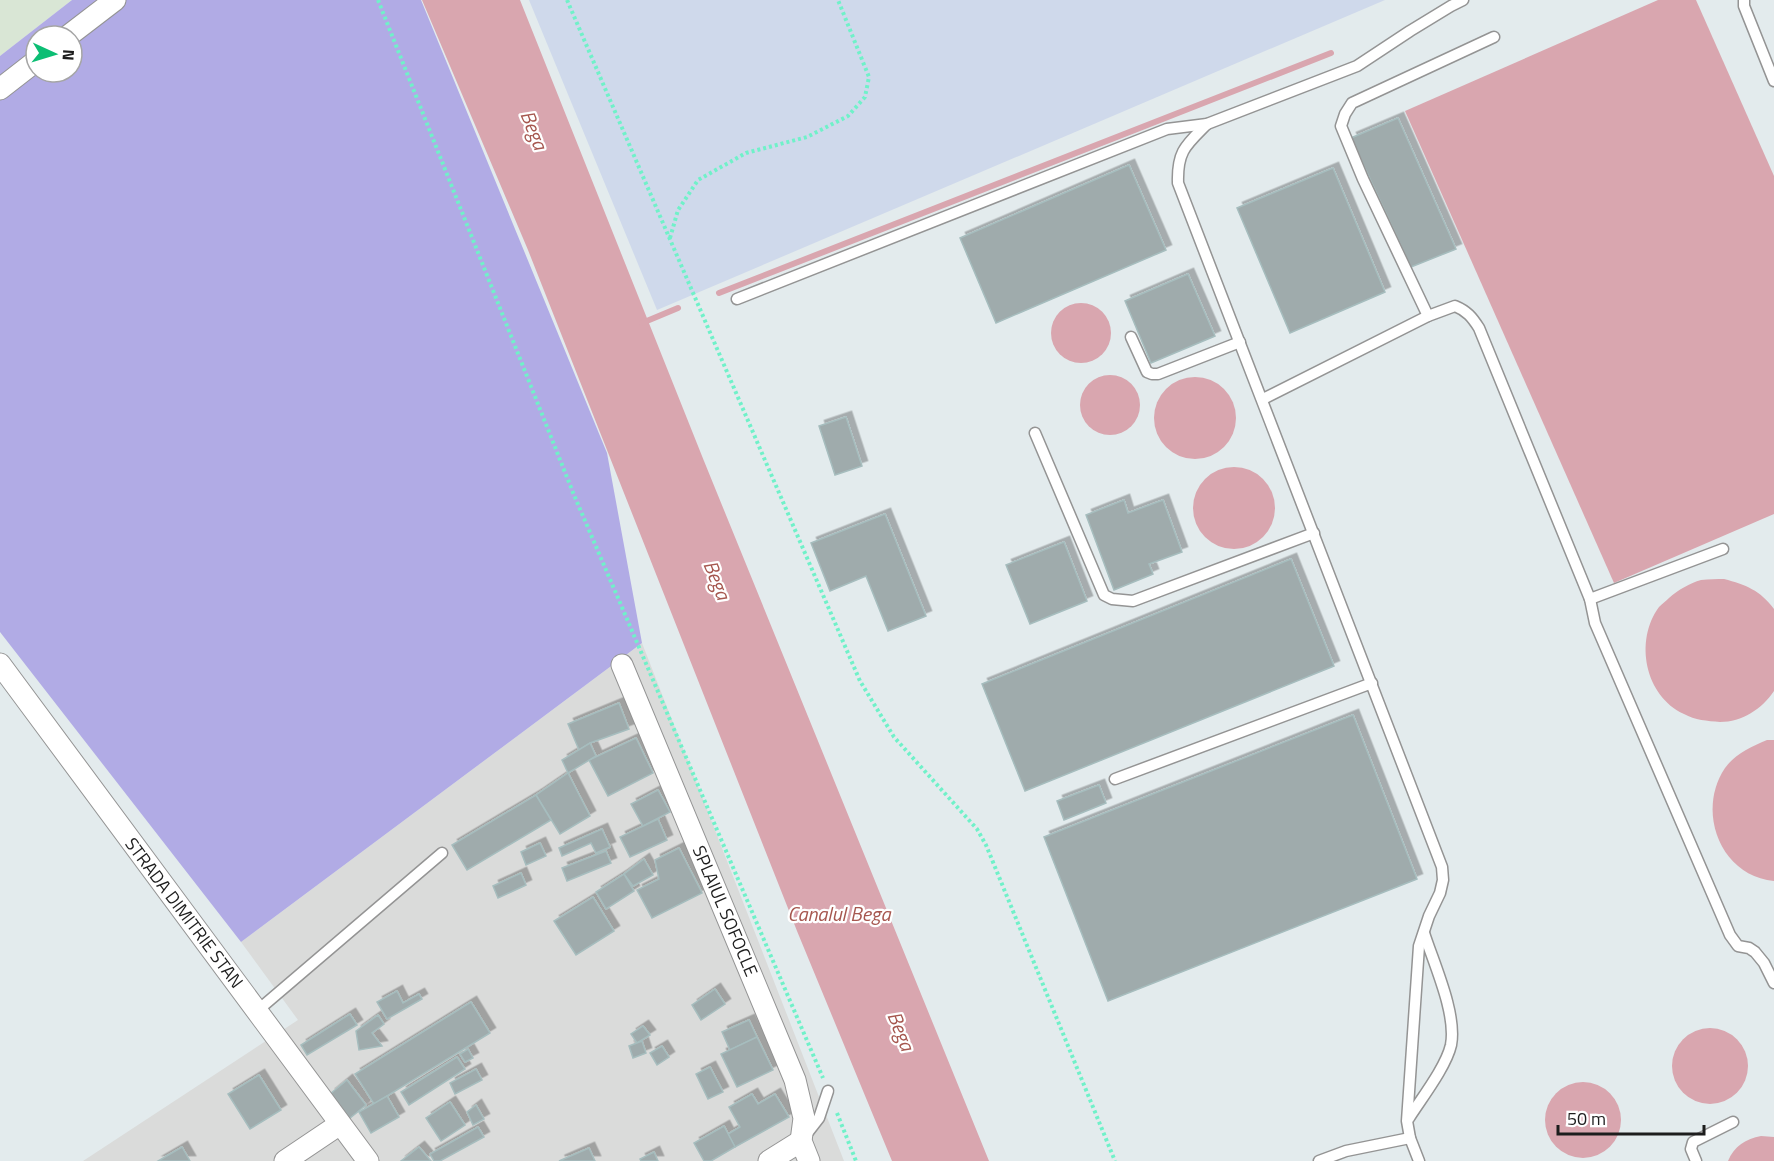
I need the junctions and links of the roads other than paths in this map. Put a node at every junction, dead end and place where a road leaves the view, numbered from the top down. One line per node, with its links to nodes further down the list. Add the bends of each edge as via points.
1 (115, 0): 4 (street)
2 (1463, 0): 9 (lane, via 1357,66)
3 (1743, 0): 7 (lane)
4 (84, 24)
5 (1494, 37): 11 (lane, via 1352,103 1341,126)
6 (24, 70): 8 (street)
7 (1774, 81)
8 (0, 89)
9 (1207, 124): 10 (lane, via 1167,129); 13 (lane, via 1184,147 1177,165 1178,183)
10 (737, 299)
11 (1428, 316): 14 (lane); 18 (lane, via 1455,306 1472,317 1479,328)
12 (1131, 337): 13 (lane, via 1147,372 1152,374)
13 (1240, 342): 14 (lane)
14 (1263, 399): 16 (lane)
15 (1035, 434): 16 (lane, via 1104,595 1112,599 1133,602)
16 (1314, 533): 21 (lane)
17 (1723, 549): 18 (lane)
18 (1590, 599): 25 (lane, via 1594,623 1730,935 1738,946 1755,952)
19 (0, 664): 26 (street, STRADA DIMITRIE STAN)
20 (622, 665): 32 (street, SPLAIUL SOFOCLE, via 795,1080 804,1118)
21 (1372, 683): 22 (lane); 24 (lane, via 1442,867 1440,893)
22 (1115, 779)
23 (442, 853): 26 (lane)
24 (1424, 933): 28 (lane, via 1419,946); 28 (lane, via 1452,1026 1442,1066)
25 (1774, 983)
26 (257, 1011): 30 (street, STRADA DIMITRIE STAN)
27 (828, 1091): 32 (lane, via 819,1118)
28 (1407, 1121): 31 (lane)
29 (1733, 1122): 40 (lane, via 1693,1142 1691,1149)
30 (340, 1124): 34 (street); 35 (street, STRADA DIMITRIE STAN)
31 (1410, 1138): 33 (lane); 39 (lane)
32 (801, 1141): 36 (street); 37 (street, SPLAIUL SOFOCLE)
33 (1348, 1156): 38 (lane)
34 (285, 1161)
35 (368, 1161)
36 (769, 1161)
37 (809, 1161)
38 (1319, 1161)
39 (1419, 1161)
40 (1696, 1161)

